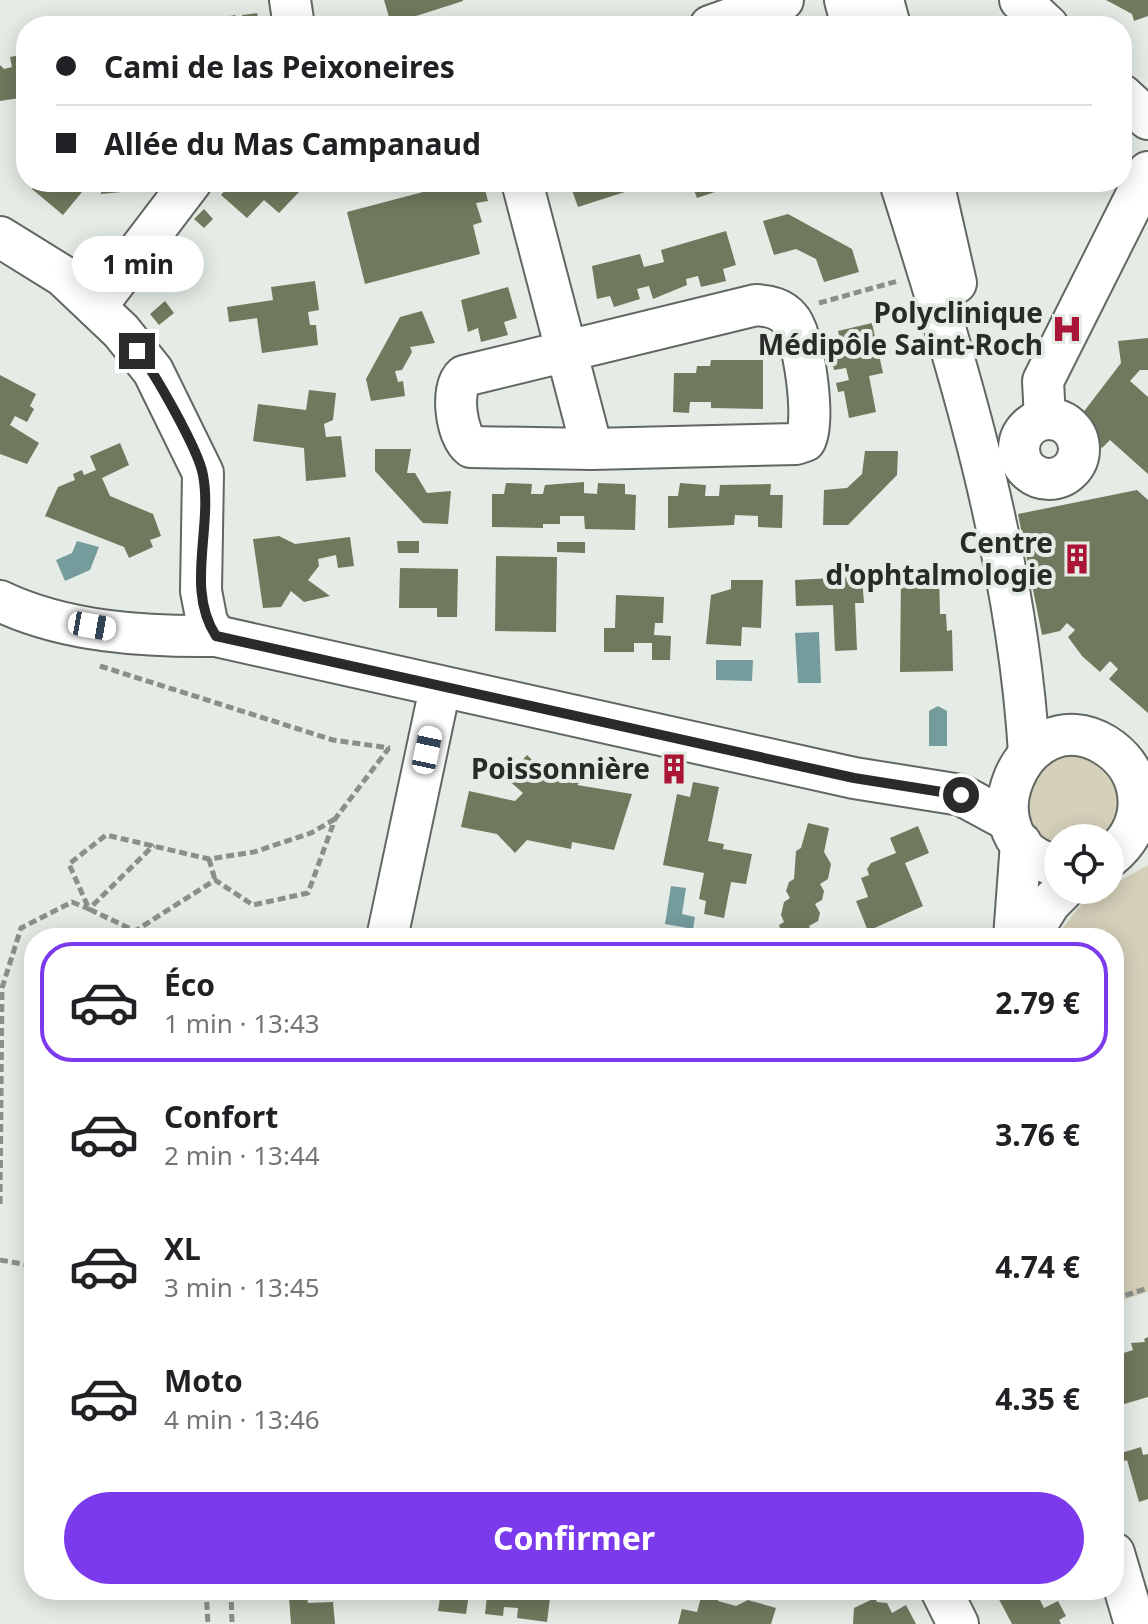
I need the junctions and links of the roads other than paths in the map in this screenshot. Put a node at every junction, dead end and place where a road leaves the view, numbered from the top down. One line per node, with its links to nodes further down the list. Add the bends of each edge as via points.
1 (783, 0): 5 (street)
2 (845, 0): 4 (street)
3 (1020, 0): 6 (street)
4 (879, 10)
5 (738, 16)
6 (1037, 16)
7 (1132, 104): 8 (street)
8 (1148, 119)
9 (1148, 172): 17 (street, via 1043,381)
10 (183, 192): 15 (street)
11 (525, 192): 16 (street)
12 (903, 192): 19 (street, via 943,317)
13 (935, 192): 19 (street, via 960,309)
14 (0, 237): 15 (street, via 63,276)
15 (96, 307): 21 (street, via 153,371 203,473 201,591 207,622)
16 (566, 350): 18 (street); 18 (street, via 464,376 456,390 461,434 471,447); 18 (street, via 756,305 783,313 795,329 812,408 805,441)
17 (1045, 419)
18 (592, 449)
19 (985, 481): 22 (street)
20 (0, 601): 21 (street, via 30,615 153,637)
21 (216, 636): 23 (street)
22 (1024, 673): 24 (street, via 1037,700); 26 (street)
23 (440, 688): 26 (street, via 854,778); 30 (street, via 408,749)
24 (1084, 737): 25 (street, via 1118,754); 26 (street, via 1046,742)
25 (1143, 791): 27 (street)
26 (1017, 801): 28 (street, via 1034,856); 31 (street)
27 (1127, 847)
28 (1044, 860)
29 (1049, 904): 32 (street)
30 (388, 928)
31 (1014, 928)
32 (1034, 928)
33 (1124, 1579): 35 (street)
34 (946, 1600): 36 (street)
35 (1139, 1619)
36 (958, 1624)

